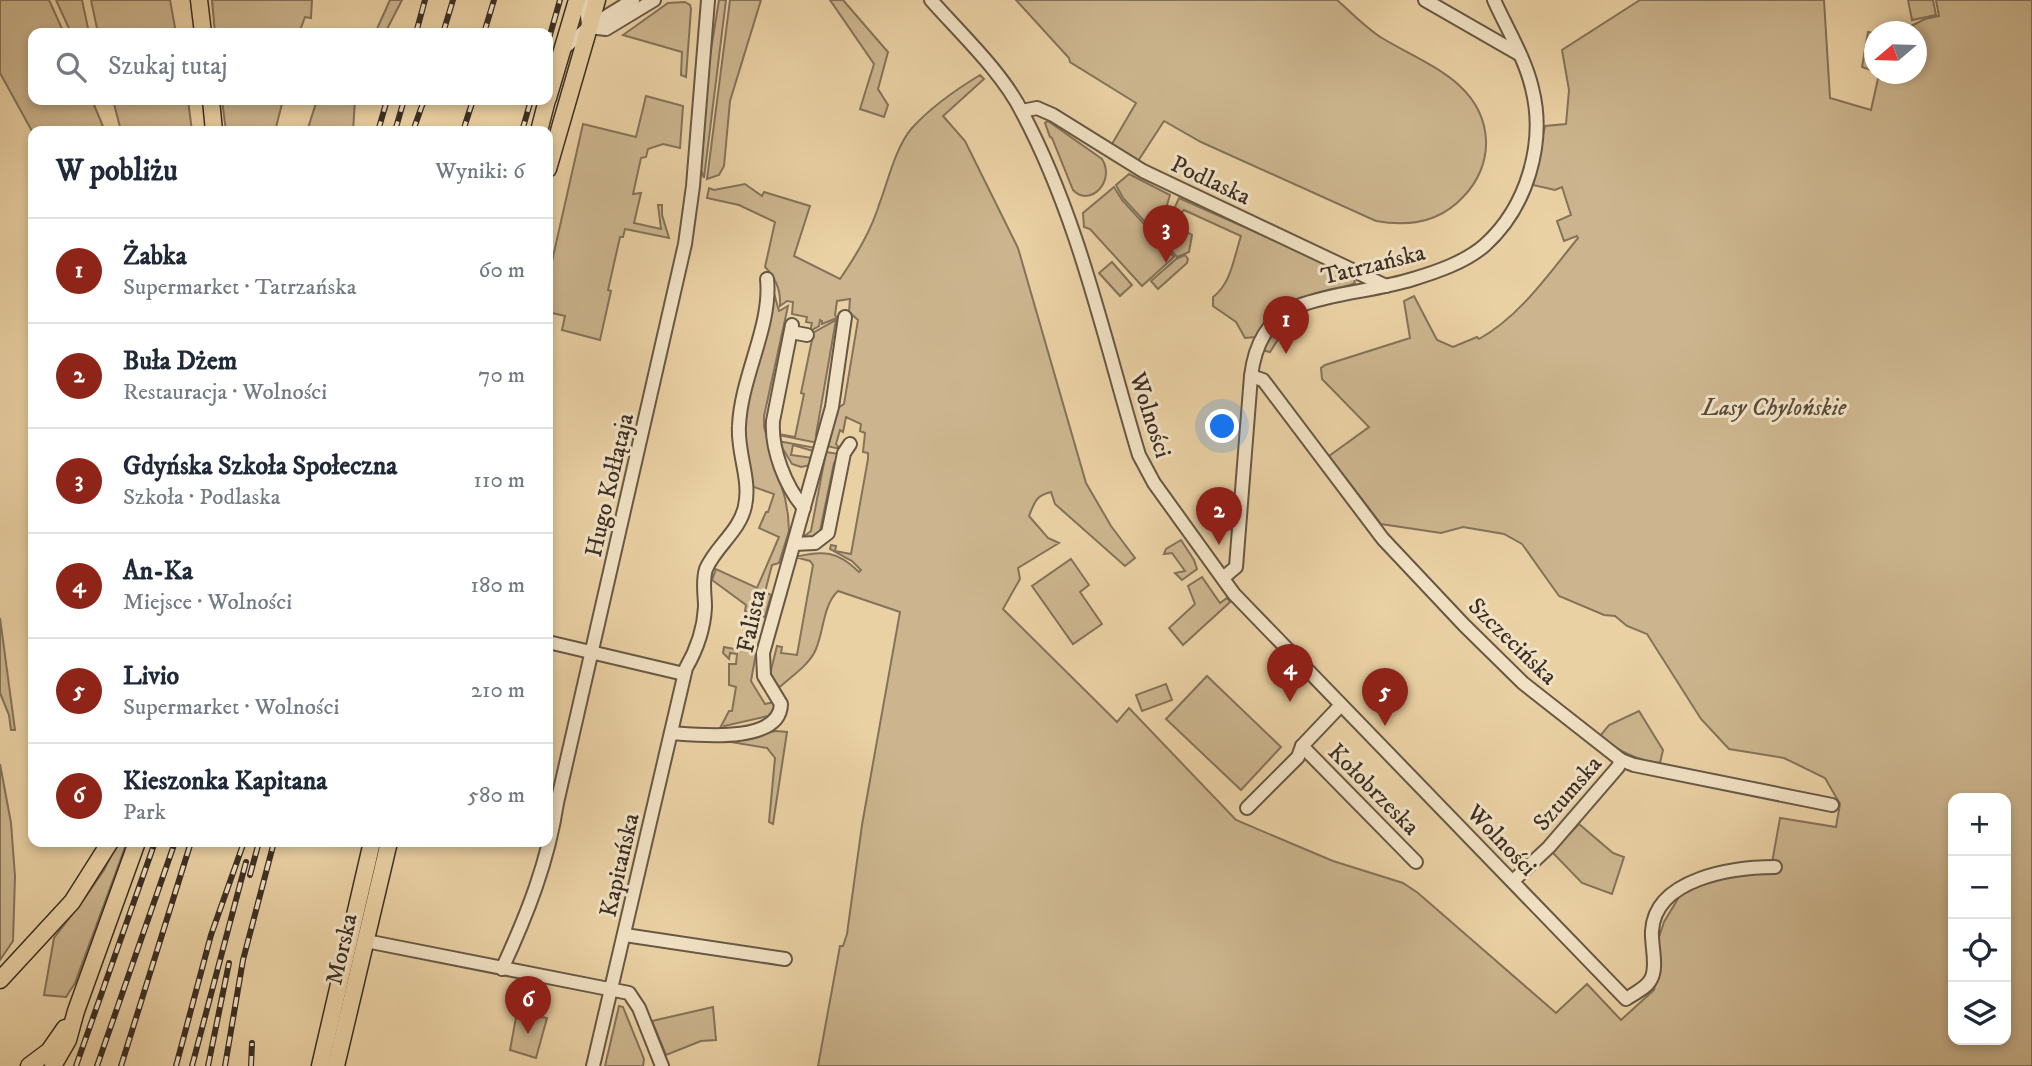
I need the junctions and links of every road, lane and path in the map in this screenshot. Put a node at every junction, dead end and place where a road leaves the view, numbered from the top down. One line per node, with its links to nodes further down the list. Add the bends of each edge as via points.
1 (199, 0): 12 (main road)
2 (577, 0): 13 (main road)
3 (585, 0): 11 (street)
4 (597, 0): 11 (main road)
5 (633, 0): 11 (street)
6 (654, 0): 11 (street, via 606,29)
7 (708, 0): 32 (street, Hugo Kołłątaja, via 685,244)
8 (931, 0): 18 (street, Wolności, via 1004,82)
9 (1425, 0): 14 (street)
10 (1494, 0): 14 (street, Tatrzańska)
11 (589, 27): 13 (street); 21 (main road)
12 (202, 28)
13 (561, 52): 15 (main road)
14 (1519, 54): 23 (street, Tatrzańska, via 1532,89 1537,127 1533,162 1520,195 1502,226 1473,254)
15 (553, 81)
16 (211, 105): 19 (main road)
17 (546, 105): 20 (main road)
18 (1022, 111): 23 (street, Podlaska, via 1037,108 1053,115 1143,171); 30 (street, Wolności, via 1073,226 1139,455)
19 (214, 126)
20 (540, 126)
21 (553, 152)
22 (767, 279): 33 (street, Kapitańska, via 765,318 740,412 738,443 746,481 745,509 707,567 700,634)
23 (1386, 286): 26 (street, Tatrzańska, via 1290,309 1260,339)
24 (845, 317): 28 (street, Falista, via 832,407)
25 (807, 335): 28 (street, via 791,328 772,436 794,496)
26 (1251, 376): 30 (street, Tatrzańska, via 1236,567); 37 (street, Szczecińska, via 1263,380 1383,539 1469,631 1523,683)
27 (850, 444): 29 (street, via 844,453 828,533 815,543)
28 (804, 508): 29 (street, Falista)
29 (794, 544): 35 (street, Falista, via 762,660 764,676 781,704 778,719 767,728 744,732)
30 (1223, 579): 34 (street, Wolności)
31 (553, 643): 32 (street)
32 (592, 652): 33 (street); 40 (street, Hugo Kołłątaja)
33 (684, 674): 35 (street, Kapitańska)
34 (1341, 705): 36 (street); 48 (street, Wolności)
35 (671, 733): 49 (street, Kapitańska)
36 (1302, 746): 39 (street, via 1298,757); 46 (street, Kołobrzeska)
37 (1621, 760): 38 (street, Szczecińska); 48 (street, Sztumska, via 1575,818)
38 (1832, 805)
39 (1247, 808)
40 (553, 828)
41 (107, 847): 53 (main road, via 63,913)
42 (135, 847): 55 (main road)
43 (371, 847): 58 (main road, Morska)
44 (388, 847): 50 (main road, Morska)
45 (549, 847): 52 (street, Hugo Kołłątaja)
46 (1416, 862)
47 (1775, 867): 48 (street, Wolności, via 1692,881 1665,900 1652,929 1653,975 1626,999)
48 (1513, 881)
49 (625, 935): 51 (street); 54 (street, Kapitańska)
50 (366, 941): 52 (street); 59 (main road, Morska)
51 (785, 959)
52 (502, 969): 54 (street)
53 (0, 980)
54 (612, 989): 60 (street, Kapitańska); 61 (street, via 633,997)
55 (76, 1011): 56 (main road, via 49,1052); 57 (main road, via 68,1040)
56 (30, 1065)
57 (53, 1066)
58 (320, 1066)
59 (336, 1066)
60 (593, 1066)
61 (662, 1066)

